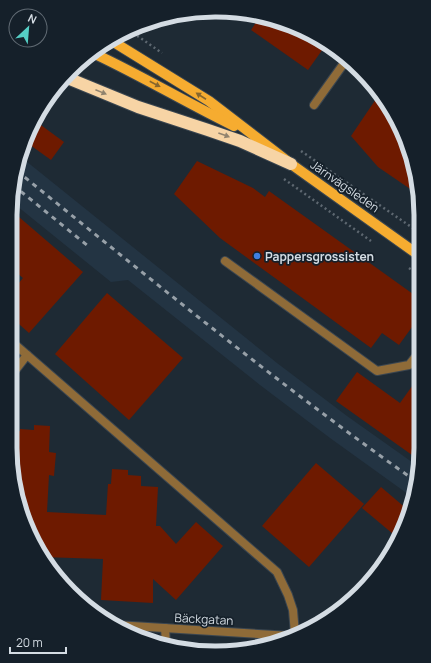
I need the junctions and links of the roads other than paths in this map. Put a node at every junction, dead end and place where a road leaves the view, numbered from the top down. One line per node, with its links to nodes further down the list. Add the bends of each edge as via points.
1 (116, 44): 6 (main road, Järnvägsleden, one-way to 1, via 208,101)
2 (98, 55): 6 (main road, Järnvägsleden, one-way to 6)
3 (343, 64): 5 (street)
4 (71, 79): 7 (highway, one-way to 7, via 138,107 240,141)
5 (314, 105)
6 (255, 136): 7 (main road, Järnvägsleden)
7 (291, 164): 8 (main road, Järnvägsleden)
8 (414, 252)
9 (225, 261): 12 (street, via 377,371 408,365)
10 (17, 346): 11 (street)
11 (27, 355): 13 (street); 16 (street, via 277,572 293,610)
12 (414, 358)
13 (17, 368)
14 (127, 626): 15 (street, Bäckgatan)
15 (165, 628): 17 (street, Bäckgatan); 18 (street)
16 (295, 629)
17 (278, 635)
18 (166, 639)

